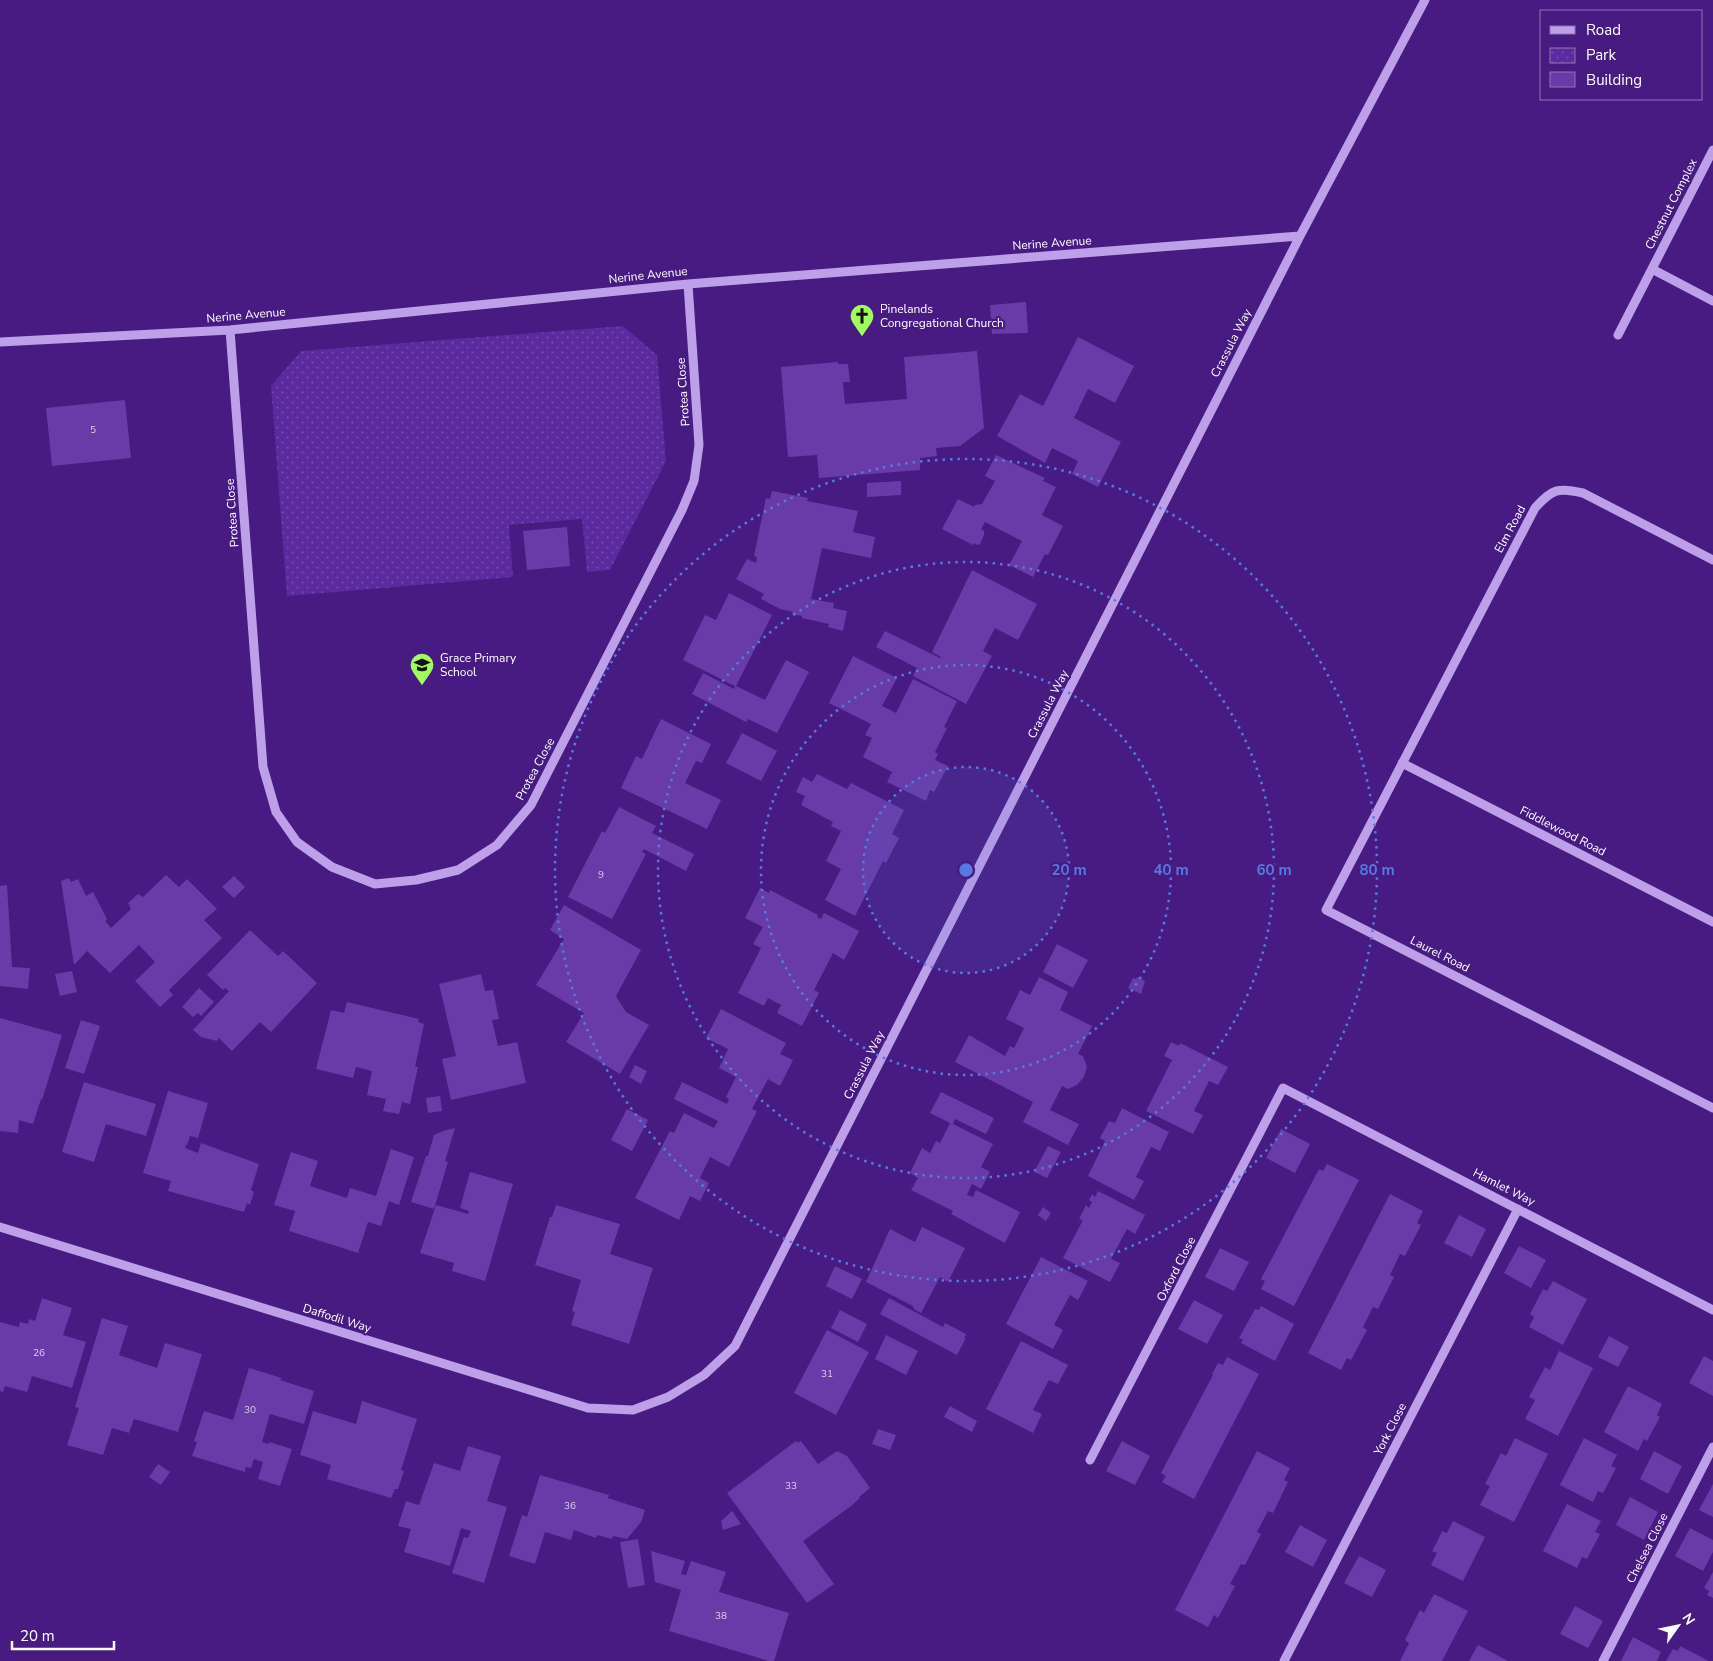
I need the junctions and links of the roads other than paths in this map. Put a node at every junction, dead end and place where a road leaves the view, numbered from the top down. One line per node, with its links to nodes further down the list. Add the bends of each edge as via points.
1 (1425, 0): 3 (street, Crassula Way)
2 (1713, 150): 4 (street, Chestnut Complex)
3 (1300, 236): 5 (street, Nerine Avenue); 19 (street, Crassula Way, via 735,1346 704,1375)
4 (1652, 269): 6 (street, Chestnut Complex); 8 (street, Chestnut Complex)
5 (688, 284): 7 (street, Nerine Avenue); 7 (street, Protea Close, via 699,445 694,481 682,510 531,805 496,845 458,870 416,880 374,884 332,867 297,842 276,812 263,767)
6 (1713, 301)
7 (230, 330): 9 (street, Nerine Avenue)
8 (1618, 335)
9 (0, 342)
10 (1713, 560): 11 (street, Elm Road, via 1583,493 1565,489 1547,494 1535,508)
11 (1414, 740): 12 (street, Laurel Road)
12 (1402, 763): 13 (street, Fiddlewood Road); 15 (street, Laurel Road, via 1326,910)
13 (1713, 922)
14 (1283, 1088): 16 (street, Hamlet Way); 21 (street, Oxford Close)
15 (1713, 1108)
16 (1518, 1208): 18 (street, Hamlet Way); 22 (street, York Close)
17 (0, 1227): 19 (street, Daffodil Way, via 588,1408 633,1410)
18 (1713, 1310)
19 (668, 1397)
20 (1713, 1447): 23 (street, Chelsea Close)
21 (1090, 1460)
22 (1284, 1661)
23 (1603, 1661)

